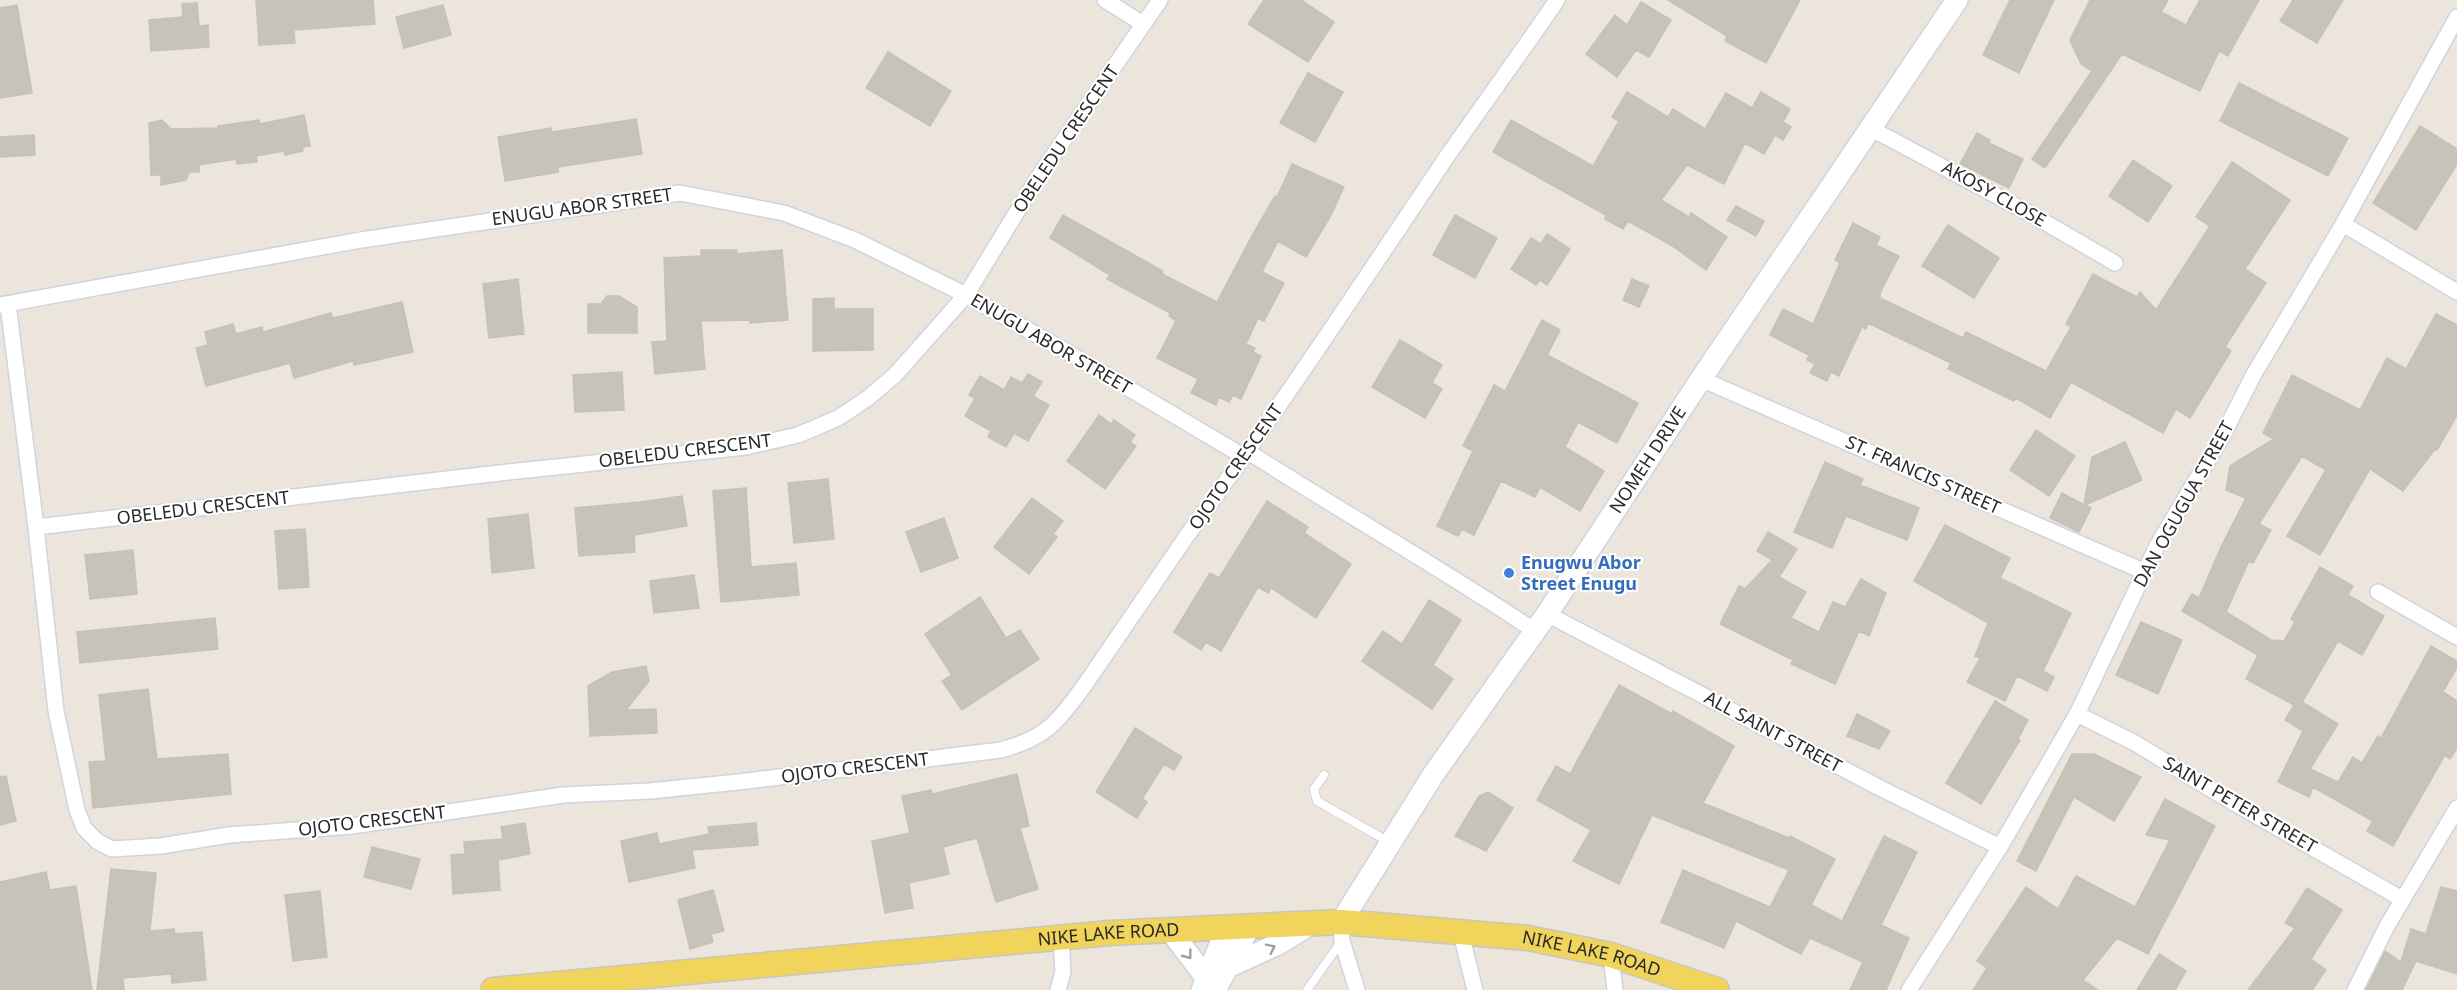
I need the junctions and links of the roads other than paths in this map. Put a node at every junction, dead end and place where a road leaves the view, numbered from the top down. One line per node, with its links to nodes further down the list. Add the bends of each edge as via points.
1 (1105, 0): 6 (street)
2 (1160, 0): 6 (street, OBELEDU CRESCENT)
3 (1557, 0): 14 (street, OJOTO CRESCENT)
4 (1957, 0): 7 (main road, NOMEH DRIVE)
5 (2457, 17): 8 (street, DAN OGUGUA STREET)
6 (1143, 24): 11 (street, OBELEDU CRESCENT, via 1037,178)
7 (1870, 128): 9 (street, AKOSY CLOSE); 13 (main road, NOMEH DRIVE)
8 (2343, 225): 10 (street); 16 (street, DAN OGUGUA STREET, via 2254,374)
9 (2115, 263)
10 (2457, 292)
11 (966, 295): 12 (street, ENUGU ABOR STREET, via 881,252 802,219 674,193 361,240); 14 (street, ENUGU ABOR STREET); 15 (street, OBELEDU CRESCENT, via 900,370 868,398 838,418 783,439 739,448)
12 (4, 305): 15 (street, OJOTO CRESCENT)
13 (1701, 379): 16 (street, ST. FRANCIS STREET); 18 (main road, NOMEH DRIVE)
14 (1245, 454): 15 (street, OJOTO CRESCENT, via 1087,682 1056,721 1023,744 992,752 880,766 563,795 352,826 229,835 130,849 112,849 98,842 84,828 77,810 56,711); 18 (street, ENUGU ABOR STREET, via 1457,579)
15 (36, 527)
16 (2145, 572): 20 (street, DAN OGUGUA STREET)
17 (2378, 592): 19 (street)
18 (1541, 623): 23 (main road, NOMEH DRIVE, via 1433,775); 24 (street, ALL SAINT STREET)
19 (2457, 637)
20 (2077, 714): 24 (street, DAN OGUGUA STREET); 25 (street, SAINT PETER STREET)
21 (1323, 775): 23 (lane, via 1314,789 1317,801)
22 (2457, 808): 25 (street)
23 (1390, 843): 30 (main road, NOMEH DRIVE)
24 (2001, 847): 42 (street, DAN OGUGUA STREET)
25 (2402, 899): 43 (street)
26 (1312, 923): 27 (main road, NIKE LAKE ROAD); 30 (main road, NIKE LAKE ROAD); 33 (main road, one-way to 26, via 1280,944)
27 (1239, 926): 28 (main road, NIKE LAKE ROAD); 33 (main road); 34 (main road)
28 (1170, 930): 31 (main road, NIKE LAKE ROAD); 34 (main road, one-way to 34)
29 (1460, 930): 30 (main road, NIKE LAKE ROAD); 32 (main road, NIKE LAKE ROAD, via 1528,938); 39 (street)
30 (1341, 931): 37 (lane); 38 (street)
31 (1061, 937): 35 (main road, NIKE LAKE ROAD); 36 (street, via 1063,972)
32 (1611, 955): 40 (street); 41 (main road, NIKE LAKE ROAD)
33 (1228, 967): 34 (main road)
34 (1208, 986)
35 (493, 990)
36 (1058, 990)
37 (1307, 990)
38 (1357, 990)
39 (1475, 990)
40 (1615, 990)
41 (1717, 990)
42 (1909, 990)
43 (2355, 990)

